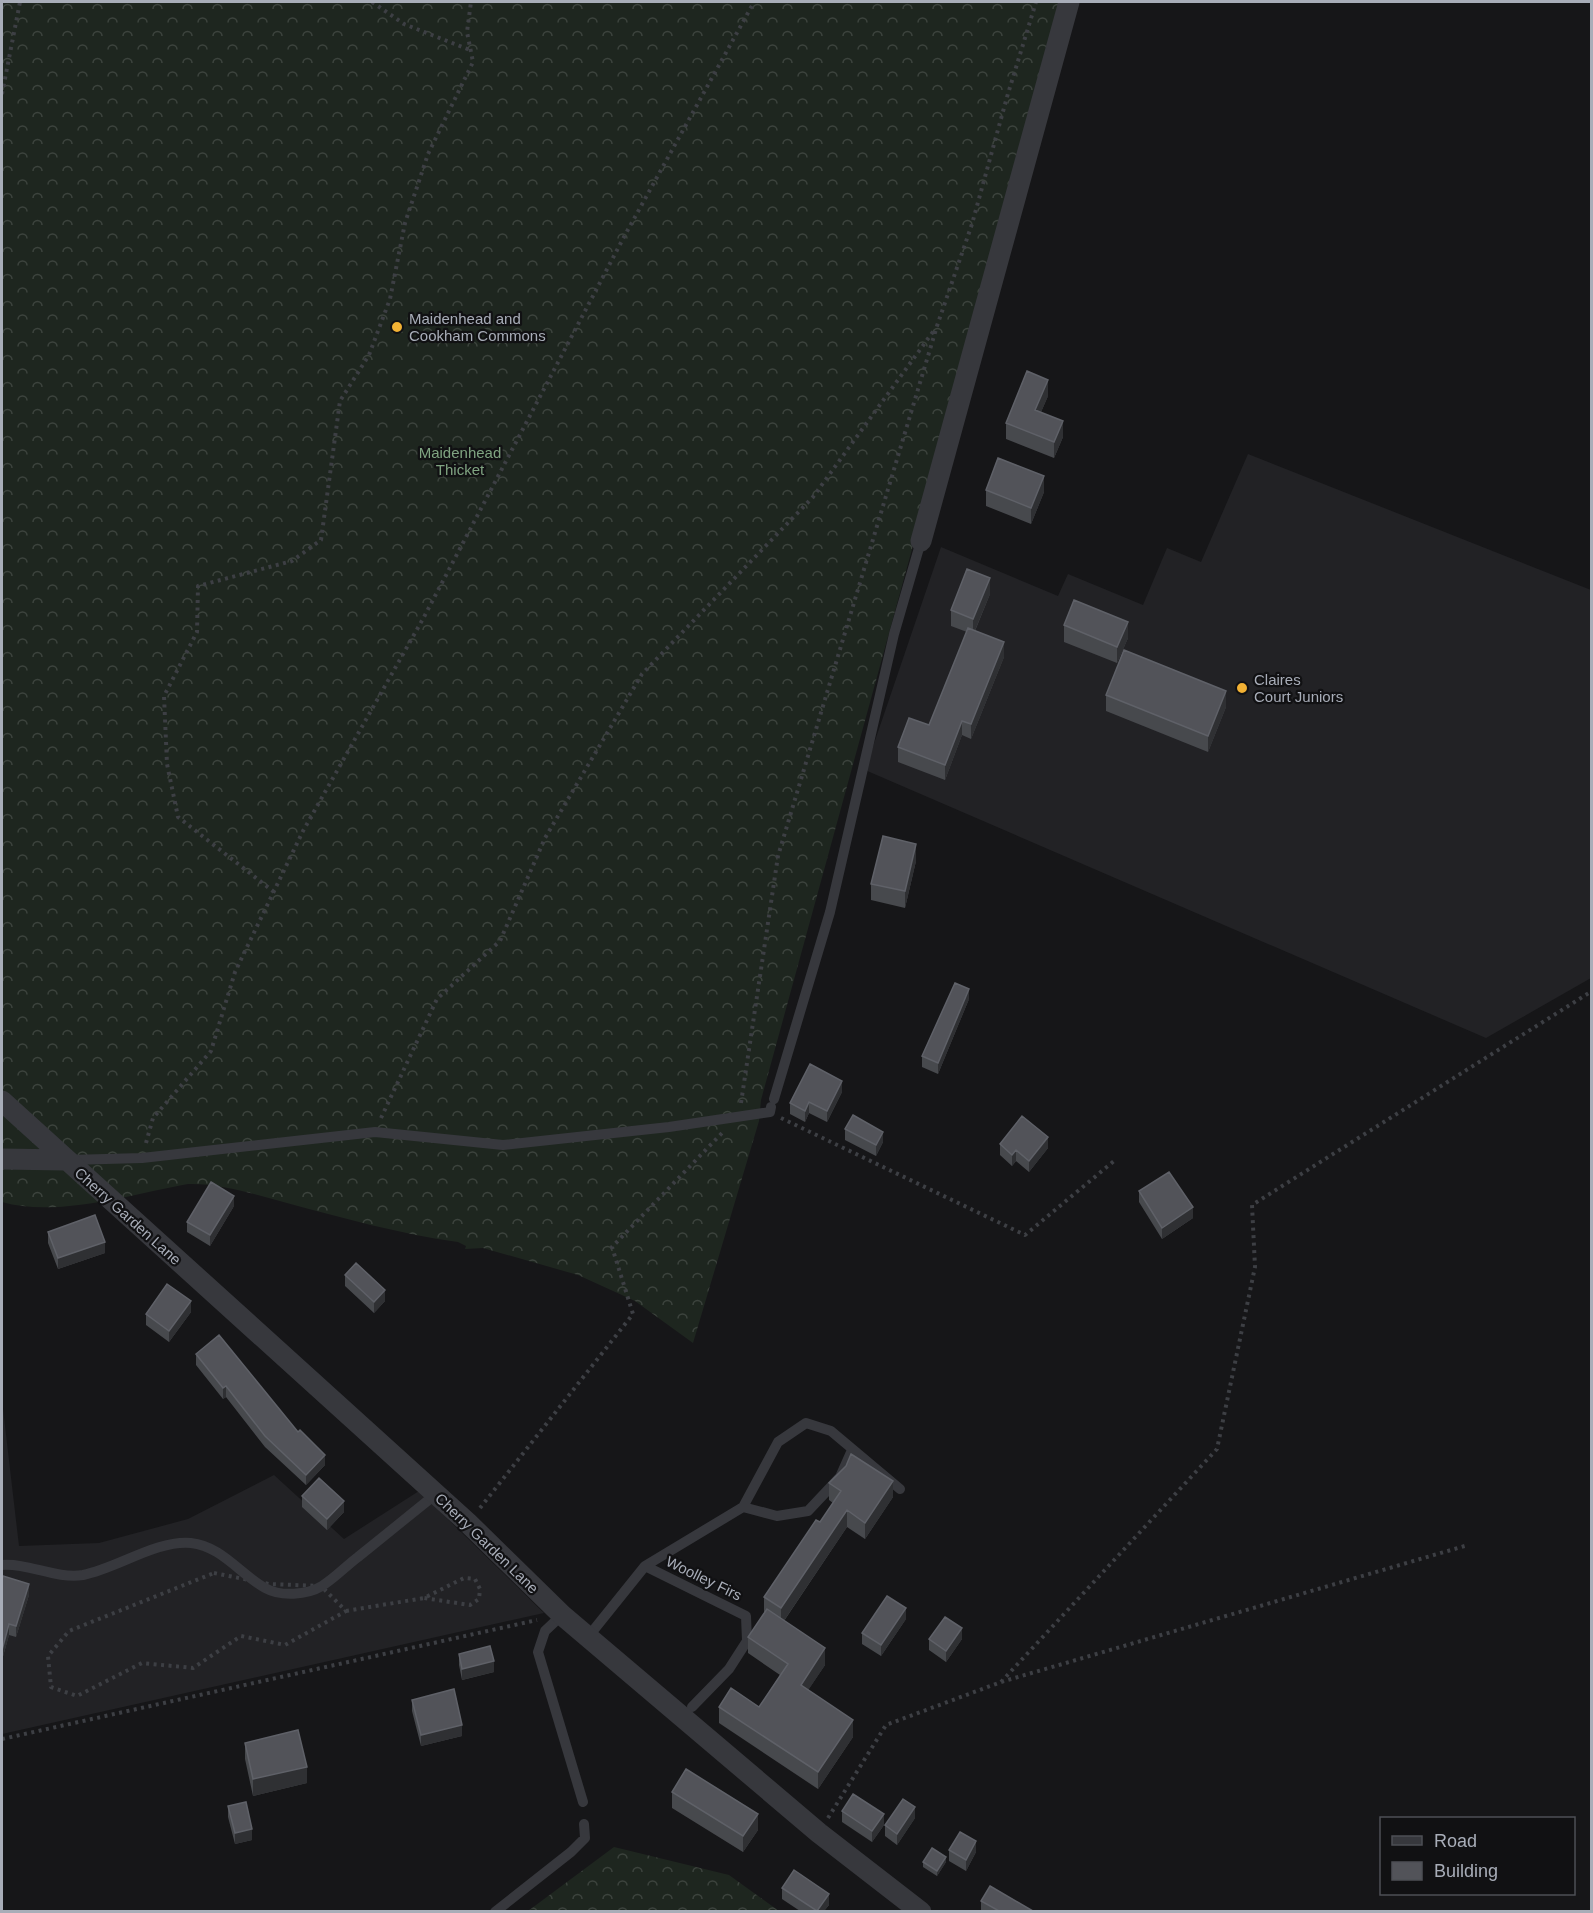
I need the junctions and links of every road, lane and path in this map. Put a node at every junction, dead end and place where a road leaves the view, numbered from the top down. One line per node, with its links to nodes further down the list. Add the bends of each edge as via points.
1 (20, 2): 8 (path)
2 (372, 2): 7 (path, via 405,24)
3 (471, 2): 7 (path, via 467,32)
4 (754, 2): 11 (path, via 625,235 424,617 303,831)
5 (1036, 2): 9 (path, via 972,224)
6 (1069, 2): 10 (street)
7 (471, 50): 11 (path, via 473,62 428,154 408,213 390,299 369,355 340,400 321,540 292,561 198,586 197,632 164,696 167,764 178,817)
8 (2, 94)
9 (938, 326): 15 (path, via 778,856); 16 (path, via 813,497 642,674 545,838 500,941 437,999)
10 (921, 541): 14 (lane, via 894,634 830,912)
11 (274, 892): 17 (path, via 235,972 211,1051 153,1118)
12 (1592, 991): 35 (path, via 1252,1205 1255,1267 1217,1449)
13 (2, 1101): 19 (street, Cherry Garden Lane)
14 (771, 1106): 15 (lane); 20 (path, via 1025,1235)
15 (739, 1117): 16 (lane, via 502,1145); 25 (path, via 612,1247 633,1314)
16 (375, 1132): 17 (lane)
17 (142, 1158): 19 (lane)
18 (2, 1159): 19 (street, Cherry Garden Lane)
19 (65, 1160): 23 (street, Cherry Garden Lane)
20 (1114, 1161)
21 (852, 1450): 22 (lane, Woolley Firs); 24 (lane, via 840,1477 808,1511 777,1516); 24 (lane, Woolley Firs, via 831,1431 806,1423 778,1442)
22 (900, 1489)
23 (436, 1494): 25 (street, Cherry Garden Lane); 30 (lane)
24 (742, 1507): 28 (lane, Woolley Firs)
25 (468, 1523): 33 (street, Cherry Garden Lane)
26 (1468, 1545): 35 (path)
27 (2, 1564): 29 (lane, via 82,1575 183,1543 212,1550)
28 (645, 1566): 34 (lane, Woolley Firs); 36 (lane, Woolley Firs, via 746,1616 747,1641 729,1669)
29 (257, 1582): 30 (path); 30 (lane, via 280,1593 293,1594); 32 (path, via 214,1574 69,1631 48,1656 51,1687 77,1696 142,1663 193,1668 241,1636 285,1646)
30 (321, 1586): 32 (path)
31 (424, 1598): 31 (path, via 464,1578 475,1579 480,1589 479,1599 470,1605); 32 (path)
32 (346, 1611)
33 (562, 1615): 34 (street, Cherry Garden Lane); 37 (path); 38 (lane, via 545,1631 538,1652)
34 (588, 1637): 40 (street, Cherry Garden Lane)
35 (1000, 1682): 40 (path, via 886,1725)
36 (692, 1707)
37 (2, 1739)
38 (583, 1802)
39 (584, 1824): 41 (lane, via 585,1838 571,1852)
40 (819, 1833): 42 (street, Cherry Garden Lane)
41 (495, 1911)
42 (921, 1911)

